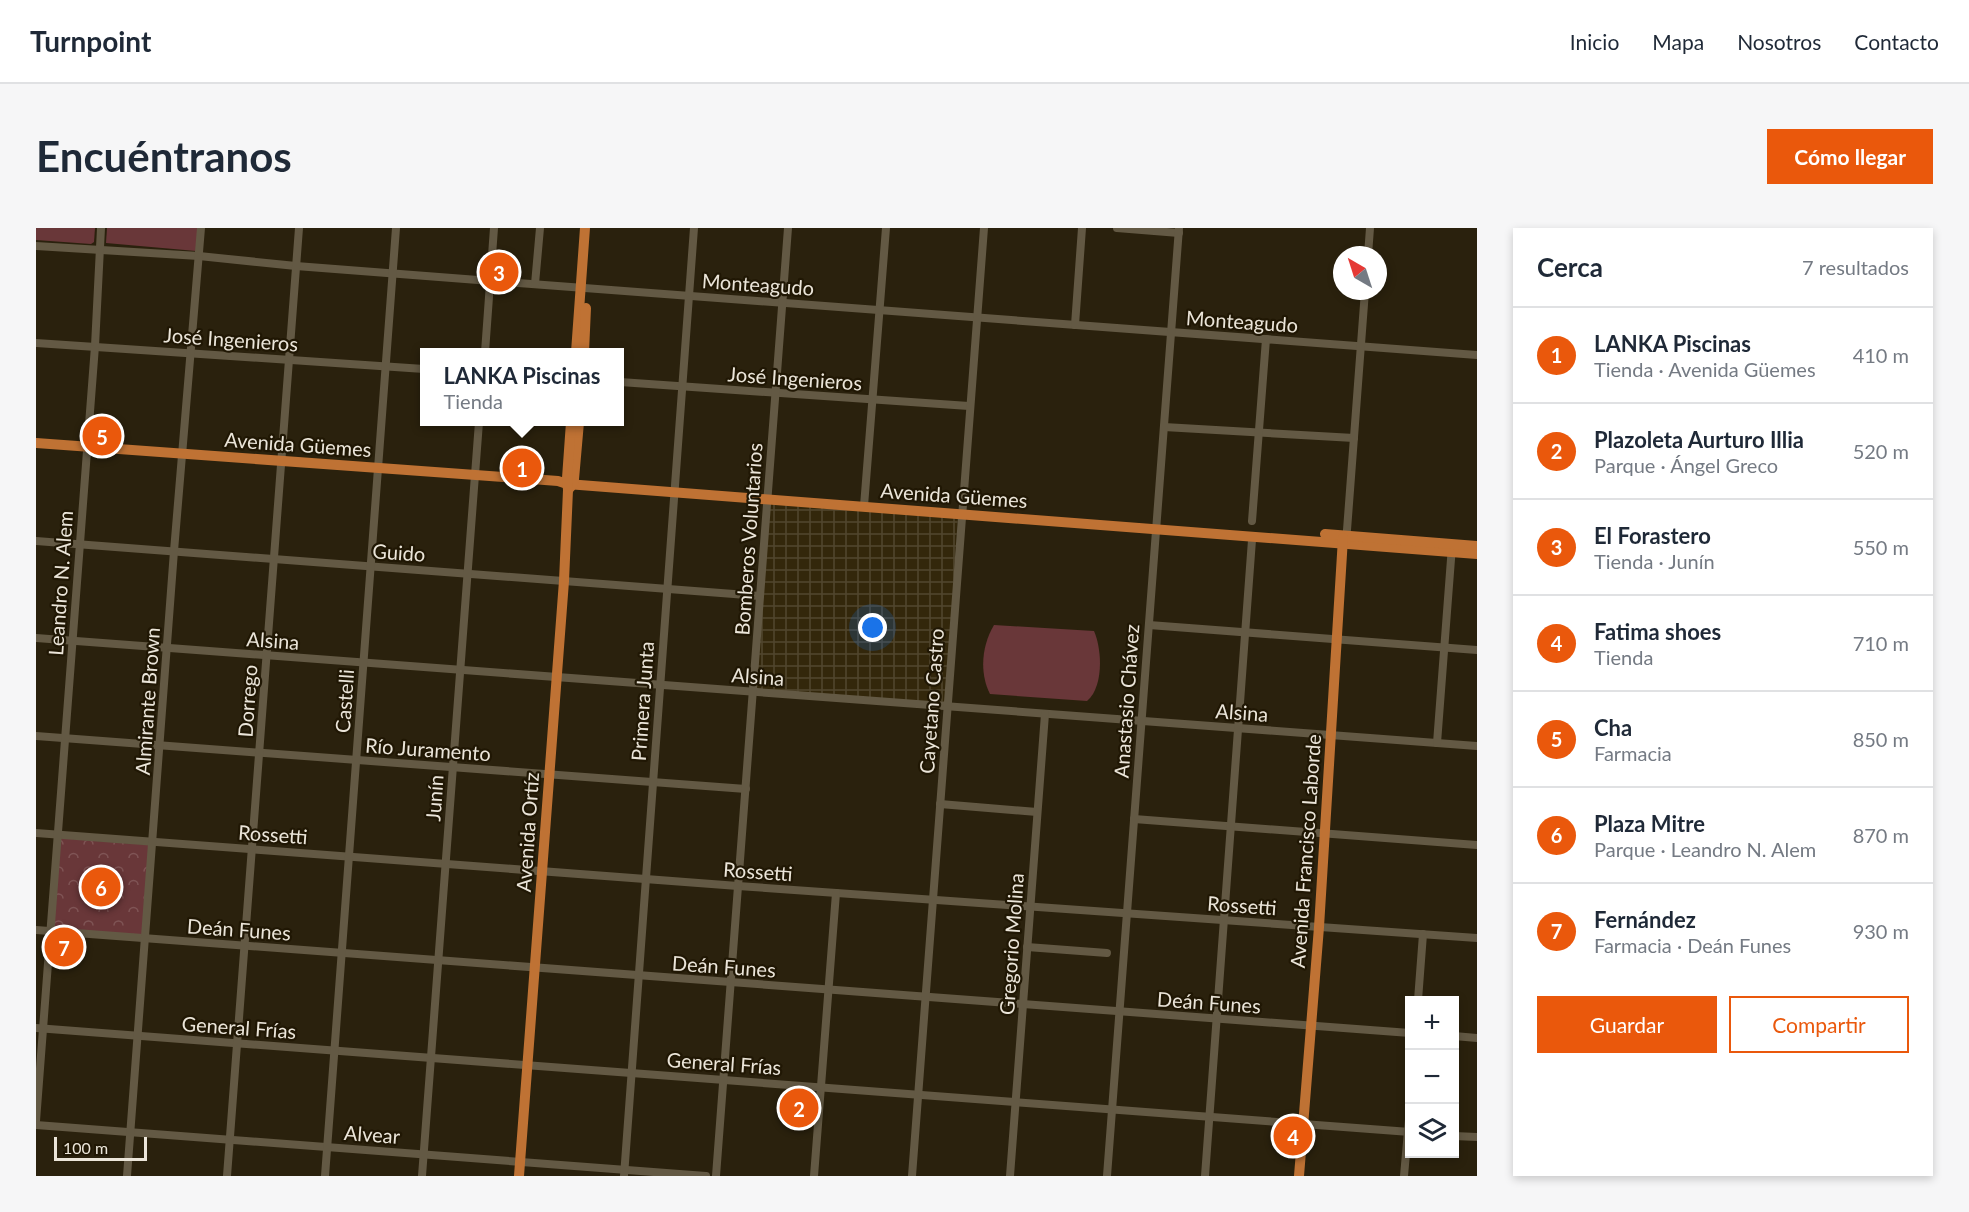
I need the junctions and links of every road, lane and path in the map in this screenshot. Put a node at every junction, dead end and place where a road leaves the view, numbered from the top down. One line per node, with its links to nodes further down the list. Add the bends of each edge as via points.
1 (101, 228): 19 (street, Leandro N. Alem)
2 (201, 228): 20 (street, Almirante Brown)
3 (299, 228): 21 (street, Dorrego)
4 (396, 228): 22 (street, Castelli)
5 (494, 228): 23 (street)
6 (540, 228): 24 (street)
7 (585, 228): 25 (main road)
8 (592, 228): 25 (main road)
9 (694, 228): 26 (street, Primera Junta)
10 (788, 228): 28 (street, Bomberos Voluntarios)
11 (886, 228): 29 (street)
12 (984, 228): 30 (street, Cayetano Castro)
13 (1082, 228): 31 (street)
14 (1117, 228): 16 (street)
15 (1370, 228): 18 (street)
16 (1179, 230): 32 (street, Anastasio Chávez)
17 (36, 246): 19 (street, Monteagudo)
18 (1369, 246)
19 (100, 250): 20 (street, Monteagudo); 35 (street, Leandro N. Alem)
20 (199, 256): 21 (street, Monteagudo); 40 (street, Almirante Brown)
21 (296, 266): 22 (street, Monteagudo); 42 (street, Dorrego)
22 (393, 273): 23 (street, Monteagudo); 43 (street, Castelli)
23 (491, 281): 24 (street, Monteagudo); 37 (street)
24 (535, 284): 25 (street, Monteagudo)
25 (584, 287): 26 (street, Monteagudo); 38 (main road); 39 (main road)
26 (689, 296): 28 (street, Monteagudo); 46 (street, Primera Junta)
27 (1364, 300): 36 (street, Avenida Francisco Laborde)
28 (782, 303): 29 (street, Monteagudo); 47 (street, Bomberos Voluntarios)
29 (879, 310): 30 (street, Monteagudo); 48 (street)
30 (977, 318): 31 (street, Monteagudo); 49 (street, Cayetano Castro)
31 (1075, 325): 32 (street, Monteagudo)
32 (1171, 332): 33 (street, Monteagudo); 53 (street, Anastasio Chávez)
33 (1266, 339): 36 (street, Monteagudo); 54 (street)
34 (36, 342): 35 (street, José Ingenieros)
35 (94, 346): 40 (street, José Ingenieros); 57 (street, Leandro N. Alem)
36 (1361, 346): 41 (street, Monteagudo); 55 (street, Avenida Francisco Laborde)
37 (485, 348)
38 (576, 348)
39 (584, 348)
40 (190, 353): 42 (street, José Ingenieros); 58 (street, Almirante Brown)
41 (1477, 355)
42 (289, 360): 43 (street, José Ingenieros); 59 (street, Dorrego)
43 (386, 366): 44 (street, José Ingenieros); 60 (street, Castelli)
44 (420, 369)
45 (624, 382): 46 (street, José Ingenieros)
46 (682, 388): 47 (street, José Ingenieros); 63 (street, Primera Junta)
47 (775, 394): 48 (street, José Ingenieros); 64 (street, Bomberos Voluntarios)
48 (872, 400): 49 (street, José Ingenieros); 65 (street)
49 (969, 406): 66 (street, Cayetano Castro)
50 (479, 426): 61 (street, Junín)
51 (571, 426): 62 (main road, Avenida Ortíz)
52 (578, 426): 62 (main road, Avenida Ortíz)
53 (1164, 427): 54 (street); 68 (street, Anastasio Chávez)
54 (1259, 433): 55 (street); 67 (street)
55 (1354, 438): 69 (street, Avenida Francisco Laborde)
56 (36, 443): 57 (main road, Avenida Güemes)
57 (87, 447): 58 (main road, Avenida Güemes); 72 (street, Leandro N. Alem)
58 (182, 454): 59 (main road, Avenida Güemes); 75 (street, Almirante Brown)
59 (281, 461): 60 (main road, Avenida Güemes); 77 (street, Dorrego)
60 (378, 468): 61 (main road, Avenida Güemes); 78 (street, Castelli)
61 (475, 475): 62 (main road, Avenida Güemes); 79 (street, Junín)
62 (568, 483): 63 (main road, Avenida Güemes); 80 (main road, Avenida Ortíz)
63 (674, 489): 64 (main road, Avenida Güemes); 81 (street, Primera Junta)
64 (768, 496): 65 (main road, Avenida Güemes); 82 (street, Bomberos Voluntarios)
65 (864, 503): 66 (main road, Avenida Güemes)
66 (961, 510): 68 (main road, Avenida Güemes); 97 (street, Cayetano Castro)
67 (1252, 521)
68 (1156, 524): 69 (main road, Avenida Güemes); 83 (street, Anastasio Chávez)
69 (1346, 537): 74 (main road, Avenida Güemes); 86 (main road, Avenida Francisco Laborde)
70 (1252, 540): 84 (street)
71 (36, 541): 72 (street, Guido)
72 (80, 544): 75 (street, Guido); 87 (street, Leandro N. Alem)
73 (1477, 546): 74 (main road)
74 (1452, 548): 76 (main road); 88 (street)
75 (174, 551): 77 (street, Guido); 89 (street, Almirante Brown)
76 (1477, 554)
77 (274, 559): 78 (street, Guido); 91 (street, Dorrego)
78 (371, 566): 79 (street, Guido); 92 (street, Castelli)
79 (468, 574): 80 (street, Guido); 93 (street, Junín)
80 (564, 581): 81 (street, Guido); 94 (main road, Avenida Ortíz)
81 (667, 589): 82 (street, Guido); 95 (street, Primera Junta)
82 (760, 596): 96 (street, Bomberos Voluntarios)
83 (1149, 625): 84 (street); 99 (street, Anastasio Chávez)
84 (1245, 632): 86 (street); 100 (street)
85 (36, 638): 87 (street, Alsina)
86 (1340, 639): 88 (street); 101 (main road, Avenida Francisco Laborde)
87 (72, 641): 89 (street, Alsina); 103 (street, Leandro N. Alem)
88 (1444, 647): 90 (street); 104 (street)
89 (167, 648): 91 (street, Alsina); 105 (street, Almirante Brown)
90 (1477, 650)
91 (267, 656): 92 (street, Alsina); 107 (street, Dorrego)
92 (363, 663): 93 (street, Alsina); 108 (street, Castelli)
93 (460, 670): 94 (street, Alsina); 109 (street, Junín)
94 (556, 678): 95 (street, Alsina); 110 (main road, Avenida Ortíz)
95 (660, 686): 96 (street, Alsina); 111 (street, Primera Junta)
96 (753, 693): 97 (street, Alsina); 112 (street, Bomberos Voluntarios)
97 (948, 707): 98 (street, Alsina); 113 (street, Cayetano Castro)
98 (1045, 714): 99 (street, Alsina); 114 (street, Gregorio Molina)
99 (1142, 721): 100 (street, Alsina); 115 (street, Anastasio Chávez)
100 (1238, 728): 101 (street, Alsina); 116 (street)
101 (1334, 735): 104 (street, Alsina); 118 (main road, Avenida Francisco Laborde)
102 (36, 736): 103 (street, Río Juramento)
103 (65, 738): 105 (street, Río Juramento); 119 (street, Leandro N. Alem)
104 (1437, 743): 106 (street, Alsina)
105 (160, 745): 107 (street, Río Juramento); 120 (street, Almirante Brown)
106 (1477, 746)
107 (259, 752): 108 (street, Río Juramento); 122 (street, Dorrego)
108 (356, 760): 109 (street, Río Juramento); 123 (street, Castelli)
109 (453, 767): 110 (street, Río Juramento); 124 (street, Junín)
110 (549, 774): 111 (street, Río Juramento); 125 (main road, Avenida Ortíz)
111 (653, 782): 112 (street, Río Juramento); 126 (street, Primera Junta)
112 (746, 789): 127 (street, Bomberos Voluntarios)
113 (940, 804): 114 (street); 129 (street, Cayetano Castro)
114 (1037, 812): 130 (street, Gregorio Molina)
115 (1134, 819): 116 (street); 131 (street, Anastasio Chávez)
116 (1231, 826): 118 (street); 132 (street)
117 (36, 833): 119 (street, Rossetti)
118 (1327, 834): 121 (street); 133 (main road, Avenida Francisco Laborde)
119 (58, 835): 120 (street, Rossetti); 135 (street, Leandro N. Alem)
120 (153, 842): 122 (street, Rossetti); 138 (street, Almirante Brown)
121 (1477, 845)
122 (252, 849): 123 (street, Rossetti); 139 (street, Dorrego)
123 (349, 857): 124 (street, Rossetti); 142 (street, Castelli)
124 (446, 864): 125 (street, Rossetti); 143 (street, Junín)
125 (542, 871): 126 (street, Rossetti); 144 (main road, Avenida Ortíz)
126 (646, 879): 127 (street, Rossetti); 145 (street, Primera Junta)
127 (738, 886): 128 (street, Rossetti); 146 (street, Bomberos Voluntarios)
128 (836, 893): 129 (street, Rossetti); 147 (street)
129 (933, 900): 130 (street, Rossetti); 149 (street, Cayetano Castro)
130 (1030, 907): 131 (street, Rossetti); 140 (street, Gregorio Molina)
131 (1127, 914): 132 (street, Rossetti); 151 (street, Anastasio Chávez)
132 (1224, 920): 133 (street, Rossetti); 152 (street)
133 (1321, 927): 136 (street, Rossetti); 153 (main road, Avenida Francisco Laborde)
134 (36, 930): 135 (street, Deán Funes)
135 (50, 932): 138 (street, Deán Funes); 154 (street, Leandro N. Alem)
136 (1423, 934): 137 (street, Rossetti); 148 (street)
137 (1477, 938)
138 (147, 939): 139 (street, Deán Funes); 156 (street, Almirante Brown)
139 (244, 946): 142 (street, Deán Funes); 159 (street, Dorrego)
140 (1027, 947): 141 (street); 150 (street, Gregorio Molina)
141 (1107, 953)
142 (342, 954): 143 (street, Deán Funes); 160 (street, Castelli)
143 (438, 961): 144 (street, Deán Funes); 161 (street, Junín)
144 (535, 968): 145 (street, Deán Funes); 162 (main road, Avenida Ortíz)
145 (639, 976): 146 (street, Deán Funes); 163 (street, Primera Junta)
146 (731, 983): 147 (street, Deán Funes); 164 (street, Bomberos Voluntarios)
147 (828, 990): 149 (street, Deán Funes); 165 (street)
148 (1418, 996)
149 (926, 998): 150 (street, Deán Funes); 166 (street, Cayetano Castro)
150 (1023, 1005): 151 (street, Deán Funes); 167 (street, Gregorio Molina)
151 (1120, 1012): 152 (street, Deán Funes); 168 (street, Anastasio Chávez)
152 (1216, 1019): 153 (street, Deán Funes); 169 (street)
153 (1314, 1026): 155 (street, Deán Funes); 171 (main road, Avenida Francisco Laborde)
154 (40, 1028): 156 (street, General Frías); 170 (street, Leandro N. Alem)
155 (1405, 1033)
156 (137, 1035): 159 (street, General Frías); 172 (street, Almirante Brown)
157 (1459, 1036): 158 (street)
158 (1477, 1038)
159 (237, 1043): 160 (street, General Frías); 176 (street, Dorrego)
160 (334, 1050): 161 (street, General Frías); 177 (street, Castelli)
161 (431, 1058): 162 (street, General Frías); 178 (street, Junín)
162 (528, 1065): 163 (street, General Frías); 180 (main road, Avenida Ortíz)
163 (631, 1073): 164 (street, General Frías); 181 (street, Primera Junta)
164 (724, 1080): 165 (street, General Frías); 188 (street, Bomberos Voluntarios)
165 (821, 1087): 166 (street, General Frías); 189 (street)
166 (918, 1095): 167 (street, General Frías); 190 (street, Cayetano Castro)
167 (1015, 1102): 168 (street, General Frías); 191 (street, Gregorio Molina)
168 (1112, 1109): 169 (street, General Frías); 192 (street, Anastasio Chávez)
169 (1209, 1117): 171 (street, General Frías); 193 (street)
170 (36, 1123): 172 (street, Alvear)
171 (1306, 1124): 173 (street, General Frías); 194 (main road, Avenida Francisco Laborde); 195 (main road, Avenida Francisco Laborde)
172 (131, 1132): 176 (street, Alvear); 182 (street, Almirante Brown)
173 (1405, 1132)
174 (1459, 1136): 175 (street)
175 (1477, 1137)
176 (230, 1140): 177 (street, Alvear); 183 (street, Dorrego)
177 (327, 1147): 178 (street, Alvear); 184 (street, Castelli)
178 (424, 1155): 180 (street, Alvear); 185 (street, Junín)
179 (1406, 1158): 196 (street)
180 (520, 1162): 181 (street, Alvear); 186 (main road, Avenida Ortíz)
181 (624, 1173): 187 (street, Alvear)
182 (127, 1176)
183 (227, 1176)
184 (325, 1176)
185 (422, 1176)
186 (519, 1176)
187 (705, 1176)
188 (716, 1176)
189 (814, 1176)
190 (912, 1176)
191 (1010, 1176)
192 (1107, 1176)
193 (1205, 1176)
194 (1299, 1176)
195 (1306, 1176)
196 (1404, 1176)

